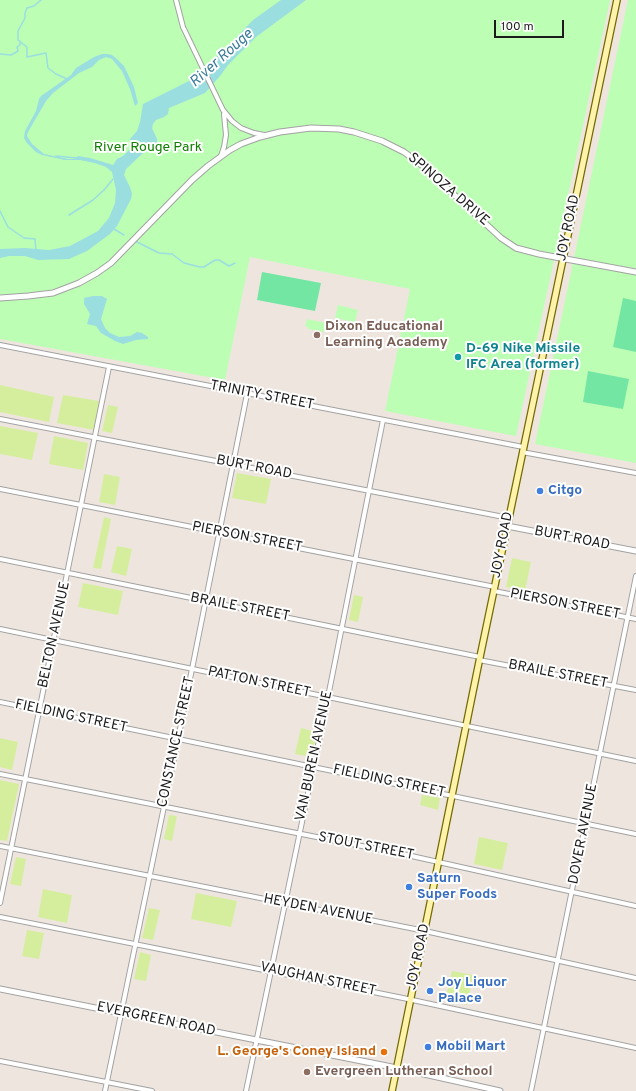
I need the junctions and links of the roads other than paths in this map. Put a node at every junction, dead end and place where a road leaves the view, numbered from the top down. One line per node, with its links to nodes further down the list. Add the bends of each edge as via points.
1 (176, 0): 3 (street, via 183,27)
2 (617, 0): 6 (main road, JOY ROAD)
3 (223, 110): 4 (street, via 242,128); 5 (street, via 226,134)
4 (268, 135): 5 (street, SPINOZA DRIVE, via 241,144); 6 (street, SPINOZA DRIVE, via 296,129 327,128 354,132 382,141 424,166 510,244 527,252)
5 (220, 157): 8 (street, SPINOZA DRIVE, via 192,180 111,263 97,273 53,293)
6 (563, 258): 7 (street, SPINOZA DRIVE); 15 (main road, JOY ROAD)
7 (636, 272)
8 (0, 298)
9 (0, 345): 10 (street, TRINITY STREET)
10 (109, 367): 11 (street, TRINITY STREET); 14 (street, BELTON AVENUE)
11 (247, 394): 13 (street, TRINITY STREET); 16 (street, CONSTANCE STREET)
12 (0, 419): 14 (street, BURT ROAD)
13 (383, 420): 15 (street, TRINITY STREET); 19 (street, VAN BUREN AVENUE)
14 (95, 437): 16 (street, BURT ROAD); 20 (street, BELTON AVENUE)
15 (523, 449): 17 (street, TRINITY STREET); 21 (main road, JOY ROAD)
16 (233, 464): 19 (street, BURT ROAD); 23 (street, CONSTANCE STREET)
17 (636, 473)
18 (0, 489): 20 (street, PIERSON STREET)
19 (369, 491): 21 (street, BURT ROAD); 26 (street, VAN BUREN AVENUE)
20 (81, 505): 23 (street, PIERSON STREET); 27 (street, BELTON AVENUE)
21 (509, 518): 22 (main road, JOY ROAD)
22 (507, 526): 24 (street, BURT ROAD); 29 (main road, JOY ROAD)
23 (219, 533): 26 (street, PIERSON STREET); 30 (street, CONSTANCE STREET)
24 (636, 551)
25 (0, 558): 27 (street, BRAILE STREET)
26 (355, 560): 29 (street, PIERSON STREET); 33 (street, VAN BUREN AVENUE)
27 (68, 572): 30 (street, BRAILE STREET); 35 (street, BELTON AVENUE)
28 (636, 576): 31 (street, DOVER AVENUE)
29 (494, 589): 31 (street, PIERSON STREET); 36 (main road, JOY ROAD)
30 (205, 601): 33 (street, BRAILE STREET); 37 (street, CONSTANCE STREET)
31 (628, 617): 32 (street, PIERSON STREET); 38 (street, DOVER AVENUE)
32 (636, 619)
33 (342, 628): 36 (street, BRAILE STREET); 40 (street, VAN BUREN AVENUE)
34 (0, 630): 35 (street, PATTON STREET)
35 (54, 641): 37 (street, PATTON STREET); 42 (street, BELTON AVENUE)
36 (480, 658): 38 (street, BRAILE STREET); 43 (main road, JOY ROAD)
37 (192, 669): 40 (street, PATTON STREET); 44 (street, CONSTANCE STREET)
38 (614, 686): 39 (street, BRAILE STREET); 45 (street, DOVER AVENUE)
39 (636, 690)
40 (328, 697): 43 (street, PATTON STREET); 47 (street, VAN BUREN AVENUE)
41 (0, 702): 42 (street, FIELDING STREET)
42 (40, 711): 44 (street, FIELDING STREET); 49 (street, BELTON AVENUE)
43 (466, 725): 45 (street, PATTON STREET); 50 (main road, JOY ROAD)
44 (178, 739): 47 (street, FIELDING STREET); 51 (street, CONSTANCE STREET)
45 (600, 754): 46 (street, PATTON STREET); 52 (street, DOVER AVENUE)
46 (636, 761)
47 (313, 767): 50 (street, FIELDING STREET); 53 (street, VAN BUREN AVENUE)
48 (0, 774): 49 (street, STOUT STREET)
49 (26, 779): 51 (street, STOUT STREET); 56 (street, BELTON AVENUE)
50 (452, 795): 52 (street, FIELDING STREET); 57 (main road, JOY ROAD)
51 (164, 806): 53 (street, STOUT STREET); 58 (street, CONSTANCE STREET)
52 (586, 823): 54 (street, FIELDING STREET); 59 (street, DOVER AVENUE)
53 (299, 834): 57 (street, STOUT STREET); 61 (street, VAN BUREN AVENUE)
54 (636, 834)
55 (0, 846): 56 (street, HEYDEN AVENUE)
56 (12, 848): 58 (street, HEYDEN AVENUE); 60 (street, BELTON AVENUE)
57 (439, 862): 59 (street, STOUT STREET); 64 (main road, JOY ROAD)
58 (149, 875): 61 (street, HEYDEN AVENUE); 65 (street, CONSTANCE STREET)
59 (572, 892): 62 (street, STOUT STREET); 66 (street, DOVER AVENUE)
60 (0, 903)
61 (285, 903): 64 (street, HEYDEN AVENUE); 67 (street, VAN BUREN AVENUE)
62 (636, 906)
63 (0, 917): 65 (street, VAUGHAN STREET)
64 (425, 931): 66 (street, HEYDEN AVENUE); 70 (main road, JOY ROAD)
65 (135, 944): 67 (street, VAUGHAN STREET); 71 (street, CONSTANCE STREET)
66 (558, 960): 68 (street, HEYDEN AVENUE); 72 (street, DOVER AVENUE)
67 (271, 971): 70 (street, VAUGHAN STREET); 73 (street, VAN BUREN AVENUE)
68 (636, 978)
69 (0, 989): 71 (street, EVERGREEN ROAD)
70 (410, 999): 72 (street, VAUGHAN STREET); 76 (main road, JOY ROAD)
71 (121, 1013): 73 (street, EVERGREEN ROAD); 77 (street, CONSTANCE STREET)
72 (544, 1028): 74 (street, VAUGHAN STREET); 83 (street, DOVER AVENUE)
73 (256, 1041): 76 (street, EVERGREEN ROAD); 80 (street, VAN BUREN AVENUE)
74 (636, 1048)
75 (0, 1061): 77 (street)
76 (397, 1068): 81 (main road, JOY ROAD); 82 (street, EVERGREEN ROAD)
77 (106, 1082): 78 (street, CONSTANCE STREET); 79 (street)
78 (105, 1091)
79 (152, 1091)
80 (246, 1091)
81 (392, 1091)
82 (500, 1091)
83 (531, 1091)

